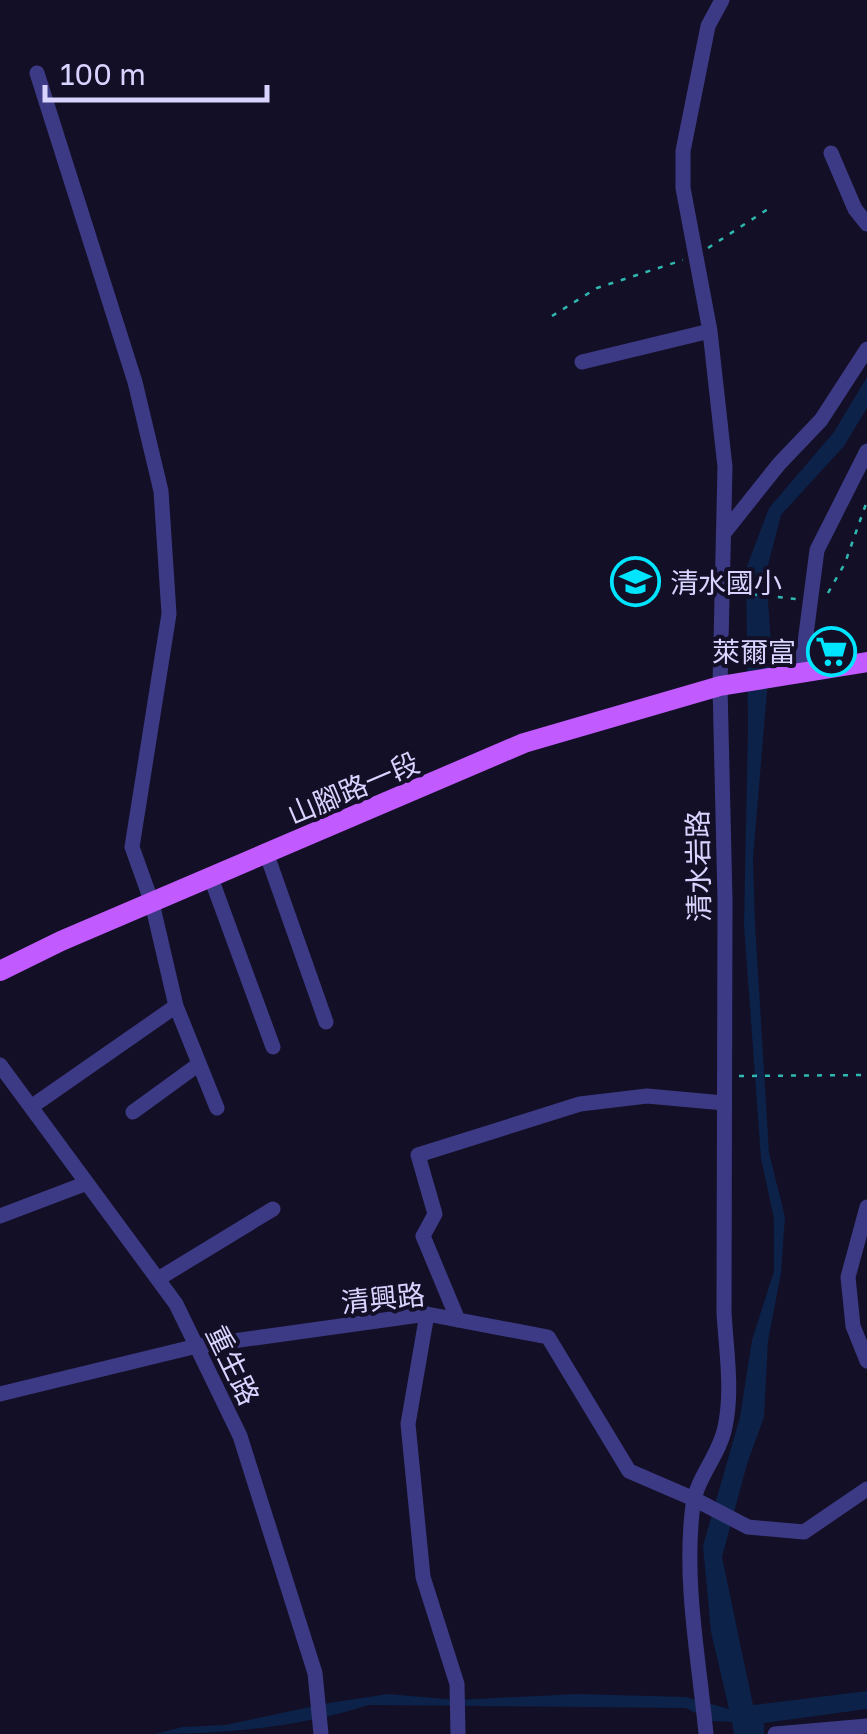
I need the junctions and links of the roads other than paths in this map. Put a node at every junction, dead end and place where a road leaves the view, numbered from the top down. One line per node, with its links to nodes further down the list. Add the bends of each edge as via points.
1 (716, 3): 5 (street, 清水岩路, via 682,150)
2 (37, 73): 15 (street, via 135,382 161,491 168,614 132,847)
3 (830, 153): 4 (street)
4 (867, 224)
5 (710, 331): 7 (street); 9 (street, 清水岩路, via 725,467)
6 (867, 349): 9 (street, via 822,420)
7 (582, 362)
8 (867, 451): 11 (street, via 817,550)
9 (724, 534): 12 (street, 清水岩路)
10 (867, 662): 11 (main road)
11 (794, 674): 12 (main road, 山腳路一段)
12 (729, 686): 13 (main road, 山腳路一段, via 524,744); 22 (street, 清水岩路)
13 (267, 855): 14 (main road, 山腳路一段); 18 (street)
14 (211, 878): 15 (main road, 山腳路一段); 19 (street)
15 (152, 903): 16 (main road, 山腳路一段); 17 (street)
16 (0, 971)
17 (176, 1006): 20 (street); 23 (street)
18 (326, 1022)
19 (272, 1048)
20 (199, 1064): 24 (street); 25 (street)
21 (0, 1065): 23 (street, 重生路)
22 (724, 1103): 32 (street, via 648,1096 580,1104 418,1155 435,1214 423,1236); 37 (street, 清水岩路, via 725,1428)
23 (31, 1107): 26 (street, 重生路)
24 (216, 1108)
25 (132, 1112)
26 (87, 1182): 29 (street); 30 (street, 重生路)
27 (867, 1207): 34 (street, via 848,1277 853,1326)
28 (274, 1209): 30 (street)
29 (0, 1216)
30 (158, 1279): 33 (street, 重生路)
31 (427, 1314): 32 (street, 清興路); 33 (street, 清興路); 40 (street, via 408,1424 423,1577 457,1684)
32 (458, 1320): 37 (street, 清興路, via 548,1337 629,1472)
33 (197, 1346): 35 (street, 清興路); 39 (street, 重生路, via 240,1436 315,1673)
34 (867, 1361)
35 (0, 1394)
36 (867, 1489): 37 (street, 清興路, via 804,1532 748,1527)
37 (694, 1499): 41 (street, 清水岩路, via 691,1588)
38 (867, 1726): 42 (street)
39 (321, 1734)
40 (458, 1734)
41 (706, 1734)
42 (774, 1734)

